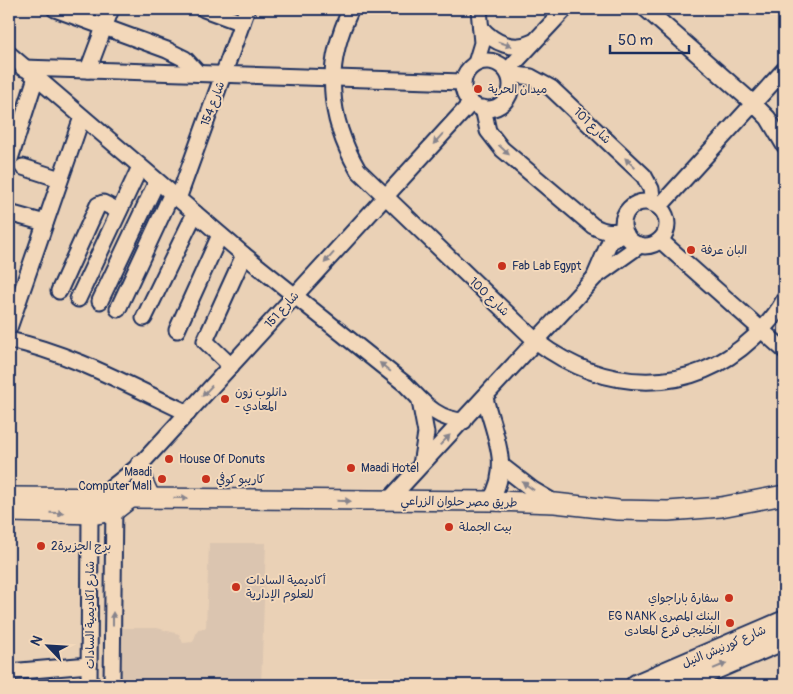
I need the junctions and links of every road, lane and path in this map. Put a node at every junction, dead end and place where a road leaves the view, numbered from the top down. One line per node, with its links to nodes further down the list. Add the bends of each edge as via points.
1 (55, 9): 9 (street)
2 (111, 9): 9 (street)
3 (204, 9): 8 (street)
4 (351, 9): 21 (street, شارع 100, via 337,42)
5 (479, 9): 10 (street)
6 (565, 9): 11 (street)
7 (646, 9): 23 (street)
8 (244, 16): 20 (street, شارع 154)
9 (104, 27): 15 (street); 18 (street, via 176,54)
10 (482, 28): 11 (street, one-way to 11, via 494,40 509,46 526,46); 13 (street)
11 (533, 42): 19 (street)
12 (9, 54): 17 (street)
13 (476, 63): 19 (street, via 493,61); 22 (street, via 467,71)
14 (9, 68): 17 (street)
15 (88, 70): 17 (street); 18 (street)
16 (784, 70): 23 (street)
17 (30, 73): 25 (street); 27 (street)
18 (198, 73): 20 (street)
19 (508, 73): 24 (street, via 511,89 504,102 490,108); 33 (street, شارع 101, one-way to 19, via 644,176 551,88 531,77)
20 (224, 75): 21 (street); 31 (street, شارع 154)
21 (332, 79): 22 (street); 32 (street, شارع 100, via 335,118 348,154 358,170)
22 (463, 82): 24 (street, via 465,93)
23 (754, 104): 26 (street, via 768,118); 33 (street)
24 (477, 105): 32 (street, شارع 151, one-way to 32); 38 (street, one-way to 38, via 488,131 502,149 593,226 608,232)
25 (82, 116): 28 (street); 29 (street)
26 (784, 145)
27 (16, 165): 29 (street)
28 (140, 167): 30 (street); 34 (street)
29 (60, 179): 37 (street)
30 (157, 181): 31 (street); 48 (street)
31 (175, 196): 36 (street); 49 (street, شارع 154)
32 (385, 197): 45 (street, شارع 151, one-way to 45); 55 (street, شارع 100)
33 (656, 205): 38 (street, via 641,203 631,208 624,218); 40 (street, via 667,221 666,231)
34 (119, 211): 44 (street, via 103,203 98,205); 46 (street)
35 (9, 213): 37 (street)
36 (195, 213): 39 (street); 50 (street)
37 (45, 224): 51 (street)
38 (625, 232): 41 (street); 43 (street, via 610,242)
39 (220, 235): 42 (street); 53 (street)
40 (660, 240): 41 (street); 52 (street)
41 (640, 246): 43 (street)
42 (244, 255): 45 (street); 57 (street, via 205,340)
43 (595, 278): 55 (street)
44 (59, 291)
45 (296, 294): 57 (street, شارع 151); 59 (street, one-way to 45, via 405,384)
46 (78, 299)
47 (784, 300): 52 (street, شارع 100)
48 (100, 301)
49 (118, 309)
50 (144, 318)
51 (9, 328)
52 (762, 329): 55 (street, شارع 100, via 723,360 700,371 652,382 602,376 556,357); 56 (street)
53 (177, 330)
54 (9, 340): 60 (street, via 69,359)
55 (536, 342): 58 (street)
56 (784, 350)
57 (231, 366): 60 (street, شارع 151, one-way to 60)
58 (485, 398): 61 (street); 64 (street)
59 (420, 401): 61 (street, via 437,414); 63 (street, via 426,433)
60 (188, 413): 62 (street, شارع 151)
61 (464, 421): 63 (street, one-way to 61)
62 (140, 465): 67 (street, شارع 151); 67 (main road, via 143,482)
63 (422, 465): 68 (street)
64 (502, 466): 69 (street); 70 (street, one-way to 64)
65 (784, 495): 70 (main road, طريق مصر حلوان الزراعي, via 721,507 668,511 618,510)
66 (9, 497): 67 (main road, طريق مصر حلوان الزراعي)
67 (122, 499): 68 (main road, طريق مصر حلوان الزراعي, one-way to 68); 72 (main road, طريق مصر حلوان الزراعي); 75 (street, شارع اكاديمية السادات, one-way to 67)
68 (388, 501): 69 (main road, طريق مصر حلوان الزراعي)
69 (490, 501): 70 (main road, طريق مصر حلوان الزراعي)
70 (555, 503)
71 (9, 512): 72 (main road, طريق مصر حلوان الزراعي, one-way to 72)
72 (90, 514): 76 (street, شارع اكاديمية السادات)
73 (784, 622): 80 (highway, شارع كورنيش النيل)
74 (784, 639): 81 (highway, شارع كورنيش النيل, one-way to 74)
75 (113, 651): 76 (street); 79 (street, شارع اكاديمية السادات)
76 (89, 658): 77 (street); 78 (street, شارع اكاديمية السادات)
77 (9, 672)
78 (89, 685)
79 (112, 685)
80 (637, 685)
81 (676, 685)

